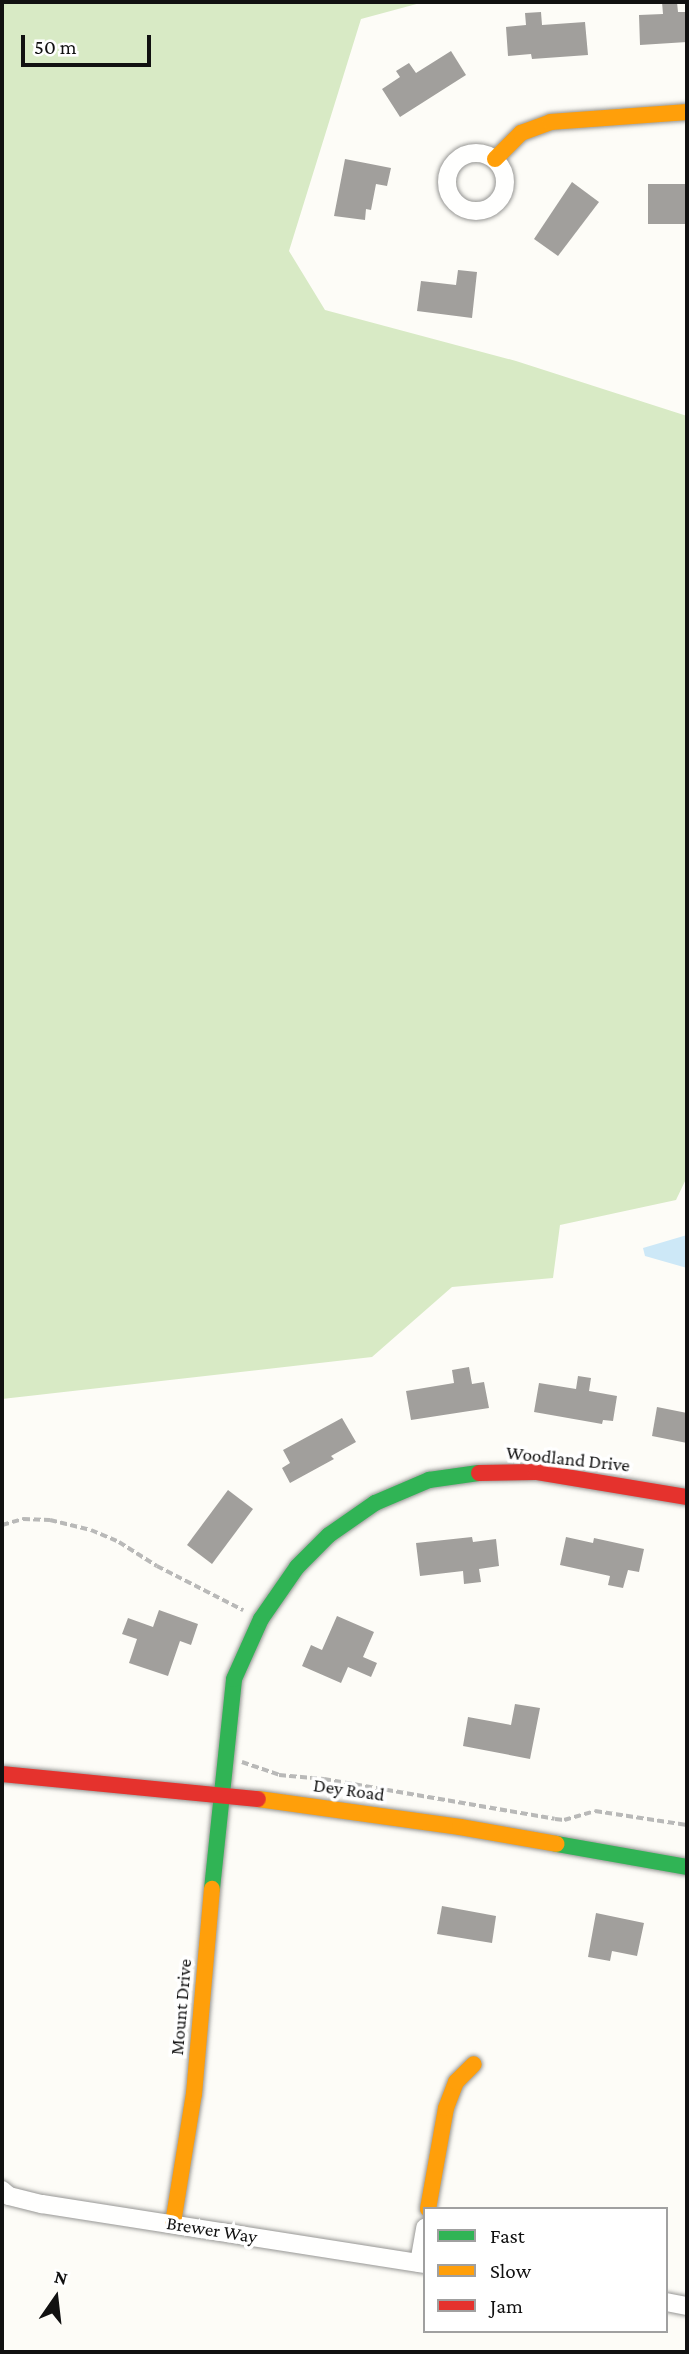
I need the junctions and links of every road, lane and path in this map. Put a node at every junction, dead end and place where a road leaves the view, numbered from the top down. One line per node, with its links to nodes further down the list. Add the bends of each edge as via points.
1 (687, 112): 2 (street, via 551,122 522,133)
2 (495, 159)
3 (687, 1497): 5 (street, Woodland Drive, via 536,1472 483,1472 429,1480 376,1503 329,1535 297,1567)
4 (2, 1525): 5 (path, via 23,1518 91,1530)
5 (261, 1619): 6 (street, Woodland Drive, via 234,1679)
6 (225, 1757): 8 (street, Woodland Drive); 9 (path, via 279,1774 555,1819 595,1811)
7 (2, 1774): 8 (street, Dey Road)
8 (220, 1794): 10 (street, Dey Road, via 460,1827); 14 (street, Mount Drive, via 194,2094)
9 (687, 1825)
10 (687, 1867)
11 (474, 2064): 13 (street, via 456,2082 446,2108)
12 (2, 2190): 14 (street, Brewer Way, via 42,2204)
13 (428, 2207)
14 (173, 2223): 15 (street, Brewer Way)
15 (422, 2263)
16 (668, 2302): 17 (street)
17 (687, 2305)

